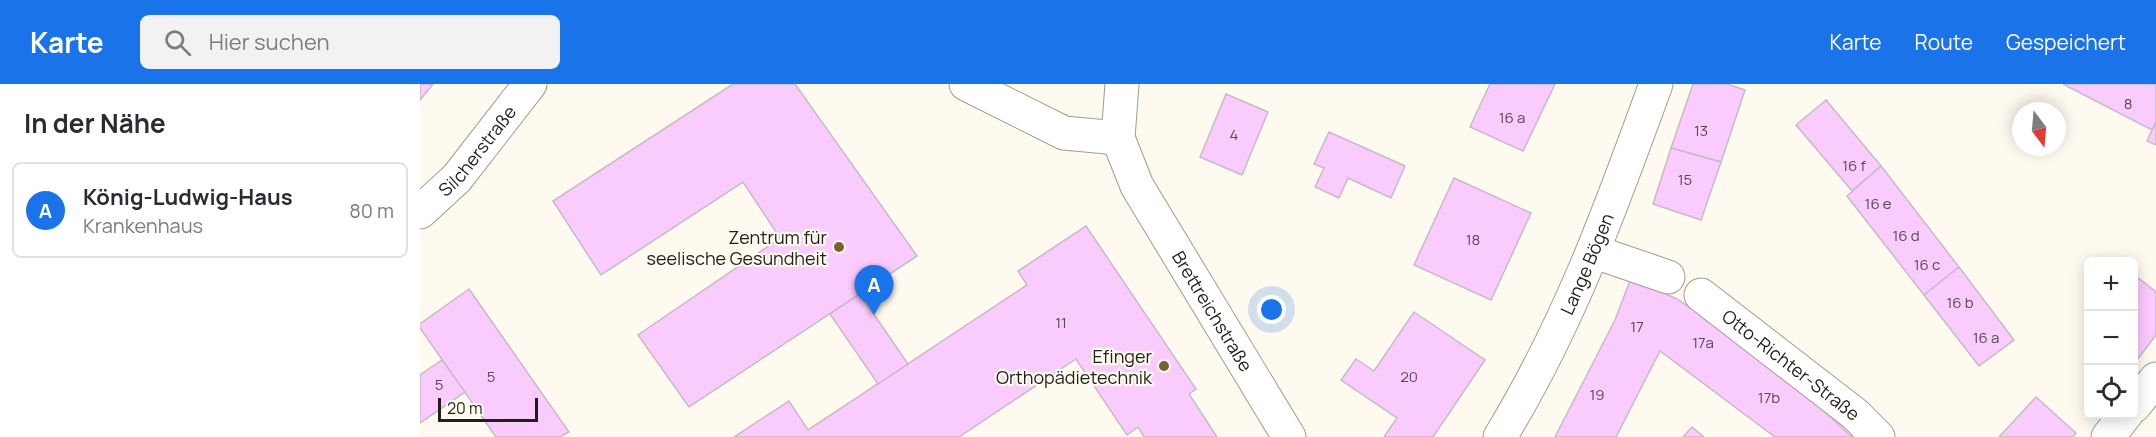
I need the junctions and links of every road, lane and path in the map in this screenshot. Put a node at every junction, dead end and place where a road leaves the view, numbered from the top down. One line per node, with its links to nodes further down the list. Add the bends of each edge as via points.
1 (530, 84): 6 (street, Silcherstraße, via 457,178)
2 (966, 84): 5 (street, via 1064,133)
3 (1122, 84): 5 (street)
4 (1656, 84): 7 (street, Lange Bögen)
5 (1118, 138): 13 (street, Brettreichstraße, via 1137,186)
6 (420, 212)
7 (1595, 252): 8 (street); 14 (street, Lange Bögen, via 1533,384)
8 (1668, 277)
9 (1701, 295): 15 (street, Otto-Richter-Straße, via 1855,414)
10 (2156, 379): 11 (street)
11 (2138, 400)
12 (2122, 419): 16 (street)
13 (1289, 437)
14 (1500, 437)
15 (1878, 437)
16 (2108, 437)

